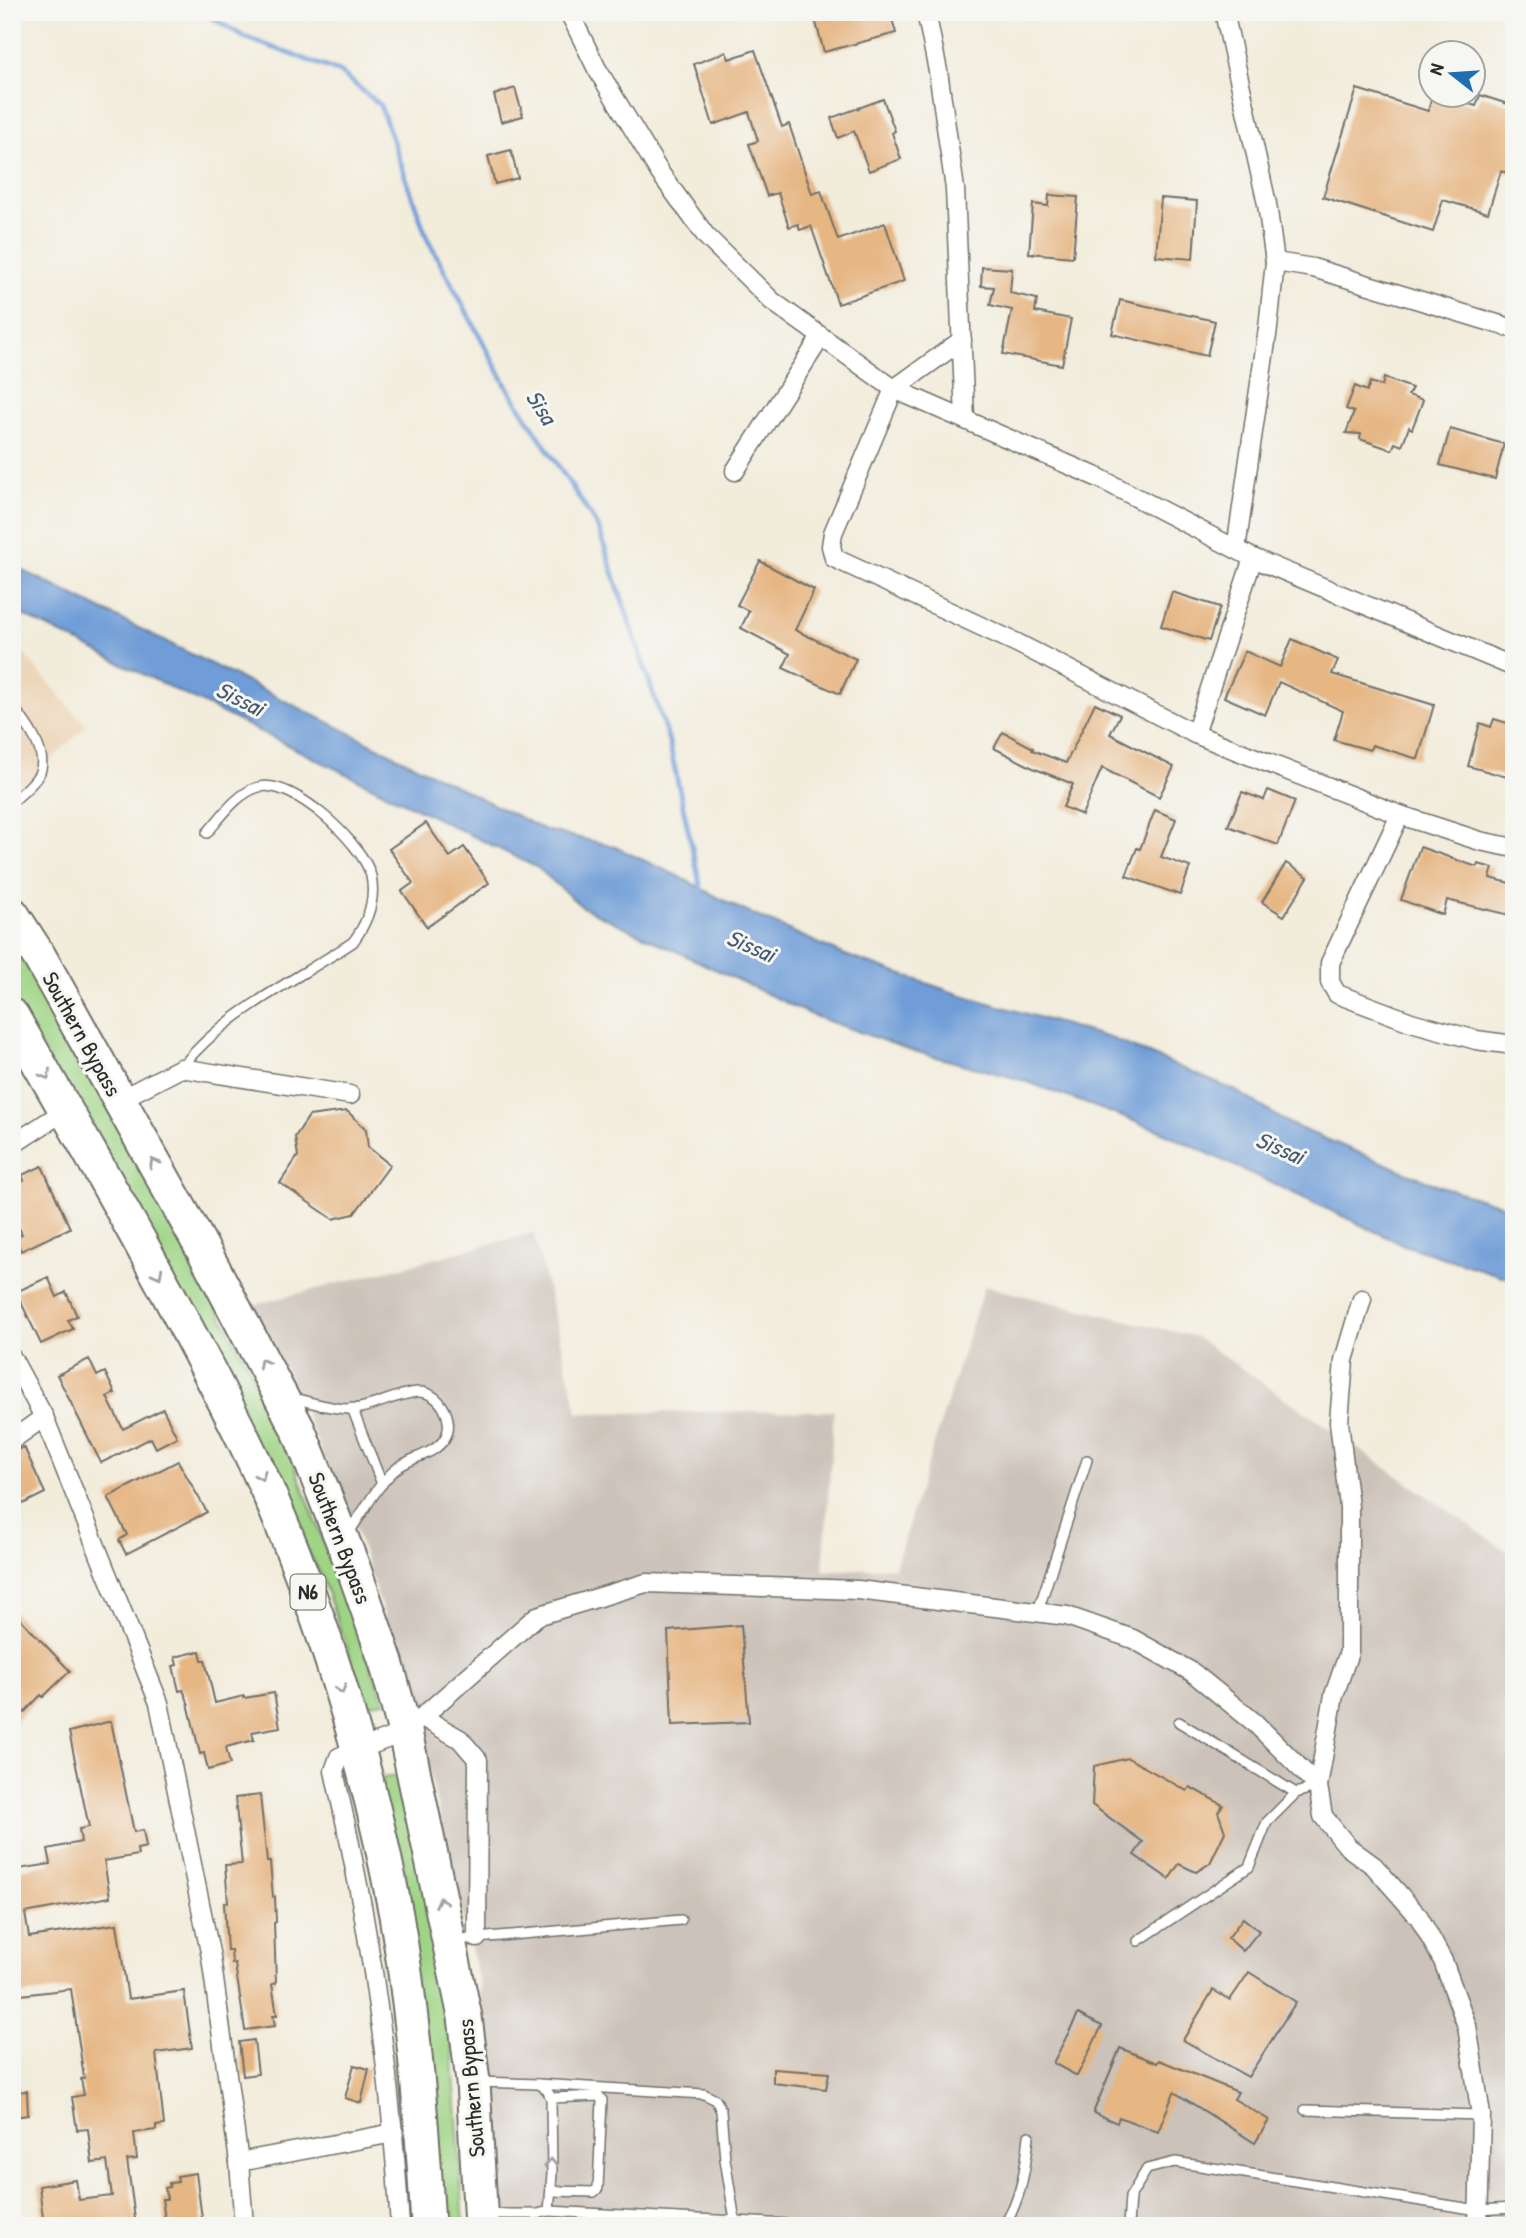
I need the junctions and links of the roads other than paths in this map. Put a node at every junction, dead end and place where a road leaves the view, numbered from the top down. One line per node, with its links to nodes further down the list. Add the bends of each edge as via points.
1 (569, 12): 6 (street, via 597,69 653,161 706,236 772,301)
2 (926, 12): 7 (street, via 955,189)
3 (1224, 12): 4 (street, via 1267,204)
4 (1275, 262): 5 (street, via 1313,268); 11 (street)
5 (1514, 330)
6 (821, 337): 8 (street); 10 (street)
7 (962, 340): 8 (street); 9 (street)
8 (894, 389): 9 (street); 15 (street, via 833,533 834,558 1017,643)
9 (965, 419): 11 (street, via 1099,478)
10 (735, 471)
11 (1236, 549): 12 (street)
12 (1254, 558): 13 (street); 15 (street)
13 (1514, 667)
14 (12, 706): 16 (lane, via 40,750 43,766)
15 (1195, 734): 17 (street)
16 (12, 802)
17 (1399, 815): 19 (street); 22 (street, via 1330,963 1330,982 1337,994 1411,1022)
18 (207, 833): 23 (lane, via 245,794 259,787 286,789 310,804 364,857 372,898 363,929 353,942 265,996 198,1046)
19 (1514, 848)
20 (12, 914): 25 (highway, Southern Bypass / N6)
21 (12, 1016): 26 (highway, N6, one-way to 26)
22 (1514, 1045)
23 (181, 1068): 24 (street); 25 (street)
24 (351, 1095)
25 (118, 1100): 30 (highway, Southern Bypass / N6, one-way to 25)
26 (66, 1111): 27 (street); 40 (highway, N6, one-way to 40, via 157,1272 250,1452 313,1602)
27 (12, 1145)
28 (1362, 1300): 41 (street, via 1344,1360 1339,1422 1349,1507 1349,1652 1335,1695)
29 (12, 1358): 32 (street)
30 (280, 1396): 31 (lane); 36 (highway, Southern Bypass / N6, via 299,1431)
31 (352, 1408): 35 (lane); 35 (lane, via 418,1392 441,1403 447,1417 445,1438 435,1449 396,1469)
32 (44, 1417): 33 (street); 55 (street, via 159,1703 211,1957)
33 (12, 1440)
34 (1087, 1460): 37 (lane)
35 (382, 1484): 36 (lane)
36 (343, 1542): 39 (highway, Southern Bypass / N6)
37 (1038, 1611): 39 (street, via 858,1590 646,1583 537,1616); 41 (street, via 1133,1639 1192,1672 1255,1723)
38 (1179, 1722): 42 (lane)
39 (413, 1725): 40 (street); 44 (highway, Southern Bypass / N6, one-way to 39); 44 (street, via 460,1739 478,1760)
40 (359, 1750): 53 (street, via 339,1757 334,1772 356,1869); 64 (highway, N6, via 396,1914 411,2012)
41 (1318, 1786): 42 (lane); 51 (street, via 1323,1816 1419,1917 1443,1961 1467,2026)
42 (1296, 1794): 45 (lane, via 1267,1822 1248,1867)
43 (681, 1920): 44 (lane)
44 (463, 1939): 46 (highway, Southern Bypass / N6)
45 (1138, 1941)
46 (473, 2082): 47 (lane); 60 (highway, Southern Bypass / N6)
47 (538, 2084): 48 (lane); 61 (lane, via 704,2094 716,2100)
48 (551, 2098): 56 (lane, one-way to 48); 56 (lane, via 599,2096 602,2100 598,2189)
49 (1514, 2098): 52 (lane)
50 (1305, 2110): 51 (lane)
51 (1481, 2115): 59 (street)
52 (1514, 2116)
53 (394, 2133): 55 (street); 63 (street)
54 (1029, 2136): 66 (lane, via 1012,2214)
55 (239, 2162): 62 (street)
56 (551, 2191): 58 (lane)
57 (1514, 2208): 59 (lane)
58 (549, 2211): 60 (lane); 61 (lane)
59 (1478, 2218): 67 (lane, via 1175,2162 1147,2169 1130,2197)
60 (481, 2220)
61 (735, 2221): 65 (lane)
62 (244, 2226)
63 (400, 2226)
64 (428, 2226)
65 (825, 2226)
66 (1003, 2226)
67 (1128, 2226)

